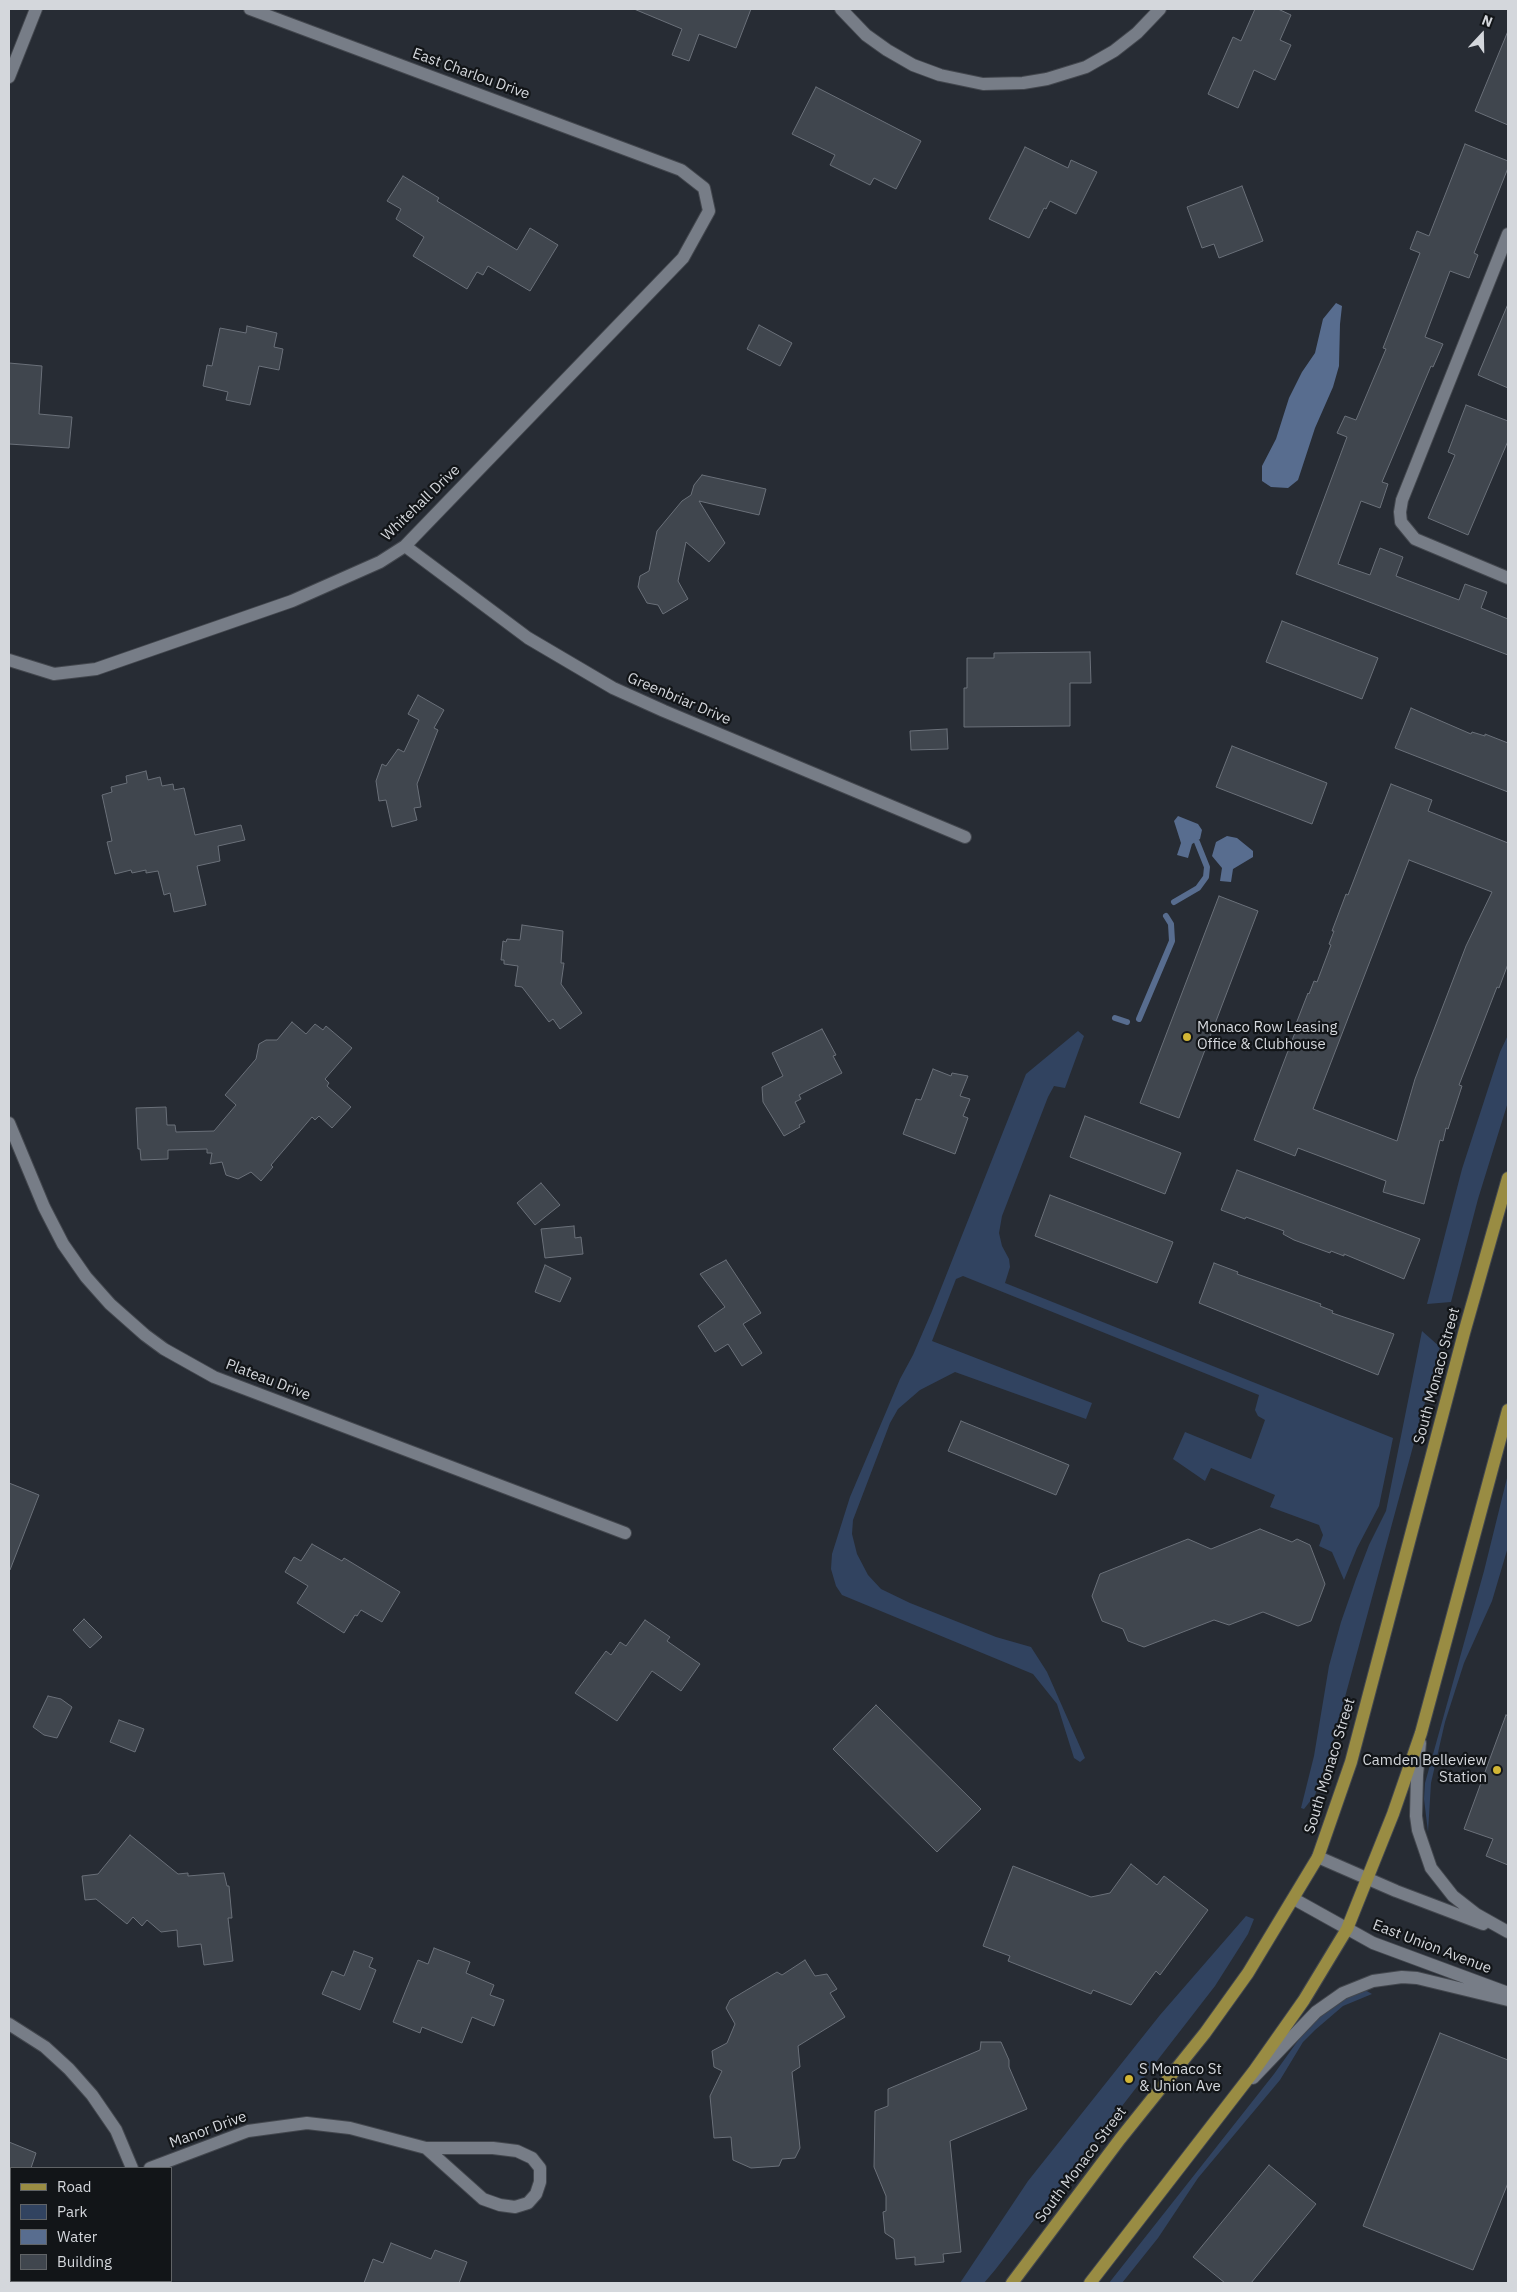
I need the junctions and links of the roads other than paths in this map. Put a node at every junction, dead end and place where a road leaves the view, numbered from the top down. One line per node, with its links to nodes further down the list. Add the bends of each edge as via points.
1 (36, 9): 5 (street)
2 (250, 9): 6 (street, East Charlou Drive)
3 (841, 9): 4 (street, via 866,35 913,65 964,81 1021,84 1086,67 1114,51)
4 (1160, 9)
5 (9, 77)
6 (681, 170): 8 (street, Whitehall Drive, via 704,188 709,211 683,258)
7 (1508, 234): 9 (street, via 1400,512 1401,522 1415,539)
8 (405, 546): 10 (street, Whitehall Drive, via 380,562 292,601 96,669 54,674); 11 (street, Greenbriar Drive, via 528,638 613,688)
9 (1508, 578)
10 (9, 660)
11 (965, 837)
12 (9, 1123): 15 (street, Plateau Drive, via 63,1244 110,1304 164,1349 214,1377)
13 (1508, 1178): 17 (main road, South Monaco Street, via 1351,1762)
14 (1508, 1410): 16 (main road)
15 (625, 1533)
16 (1421, 1734): 18 (main road); 21 (street, via 1416,1816 1431,1868 1452,1896)
17 (1318, 1857): 18 (street); 19 (main road, South Monaco Street)
18 (1369, 1878): 20 (main road); 21 (street)
19 (1294, 1899): 20 (street, East Union Avenue); 29 (main road, South Monaco Street, via 1248,1974)
20 (1347, 1929): 22 (street, East Union Avenue, via 1405,1956); 25 (main road, via 1304,2000)
21 (1508, 1933)
22 (1508, 1992)
23 (1508, 2000): 25 (street, via 1417,1978 1373,1981 1343,1993 1316,2012)
24 (9, 2024): 27 (street, via 45,2047 92,2095 116,2130)
25 (1238, 2092): 30 (main road)
26 (426, 2148): 26 (street, Manor Drive, via 483,2199 515,2207 528,2203 536,2194 540,2168 532,2158 517,2151); 28 (street, Manor Drive, via 350,2128 307,2123 248,2131)
27 (132, 2167)
28 (153, 2167)
29 (1012, 2283)
30 (1090, 2283)

